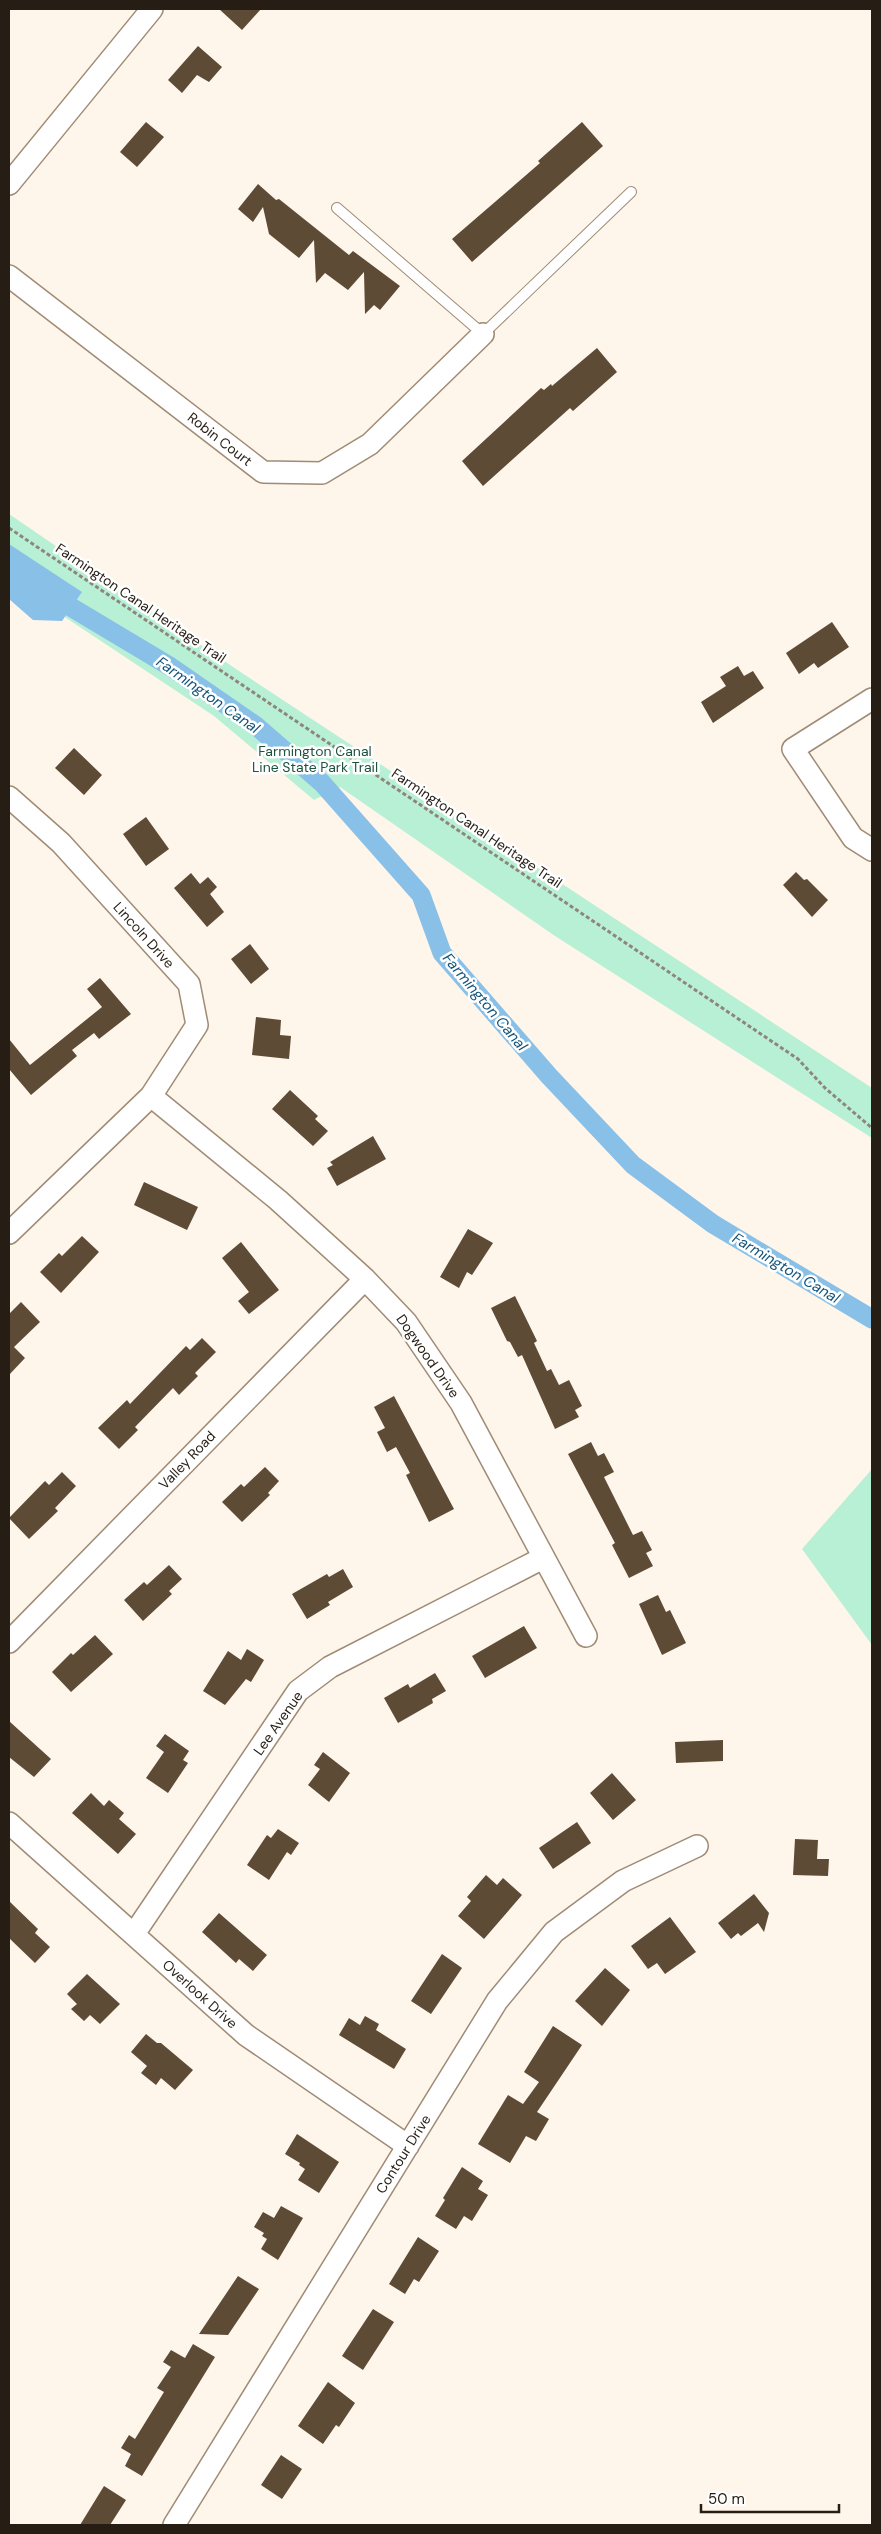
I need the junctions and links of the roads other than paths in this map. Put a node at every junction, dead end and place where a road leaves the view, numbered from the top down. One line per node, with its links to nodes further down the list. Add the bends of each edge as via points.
1 (144, 13): 2 (street)
2 (9, 184)
3 (631, 192): 6 (lane)
4 (338, 208): 6 (lane)
5 (9, 276): 6 (street, Robin Court, via 263,472 322,473 370,444)
6 (484, 334)
7 (872, 700): 9 (street, via 793,749 853,838)
8 (9, 797): 10 (street, Lincoln Drive, via 61,842 189,984 197,1025)
9 (872, 850)
10 (151, 1096): 11 (street, Lincoln Drive); 12 (street, Dogwood Drive, via 278,1200)
11 (9, 1233)
12 (365, 1279): 13 (street, Dogwood Drive, via 406,1322 461,1403); 15 (street, Valley Road)
13 (542, 1558): 14 (street, Dogwood Drive); 18 (street, Lee Avenue, via 330,1667 298,1691)
14 (586, 1636)
15 (9, 1642)
16 (9, 1823): 18 (street, Overlook Drive)
17 (697, 1846): 19 (street, Contour Drive, via 623,1881 554,1932 497,2001)
18 (134, 1934): 19 (street, Overlook Drive, via 246,2035)
19 (408, 2146): 20 (street, Contour Drive)
20 (174, 2525)

